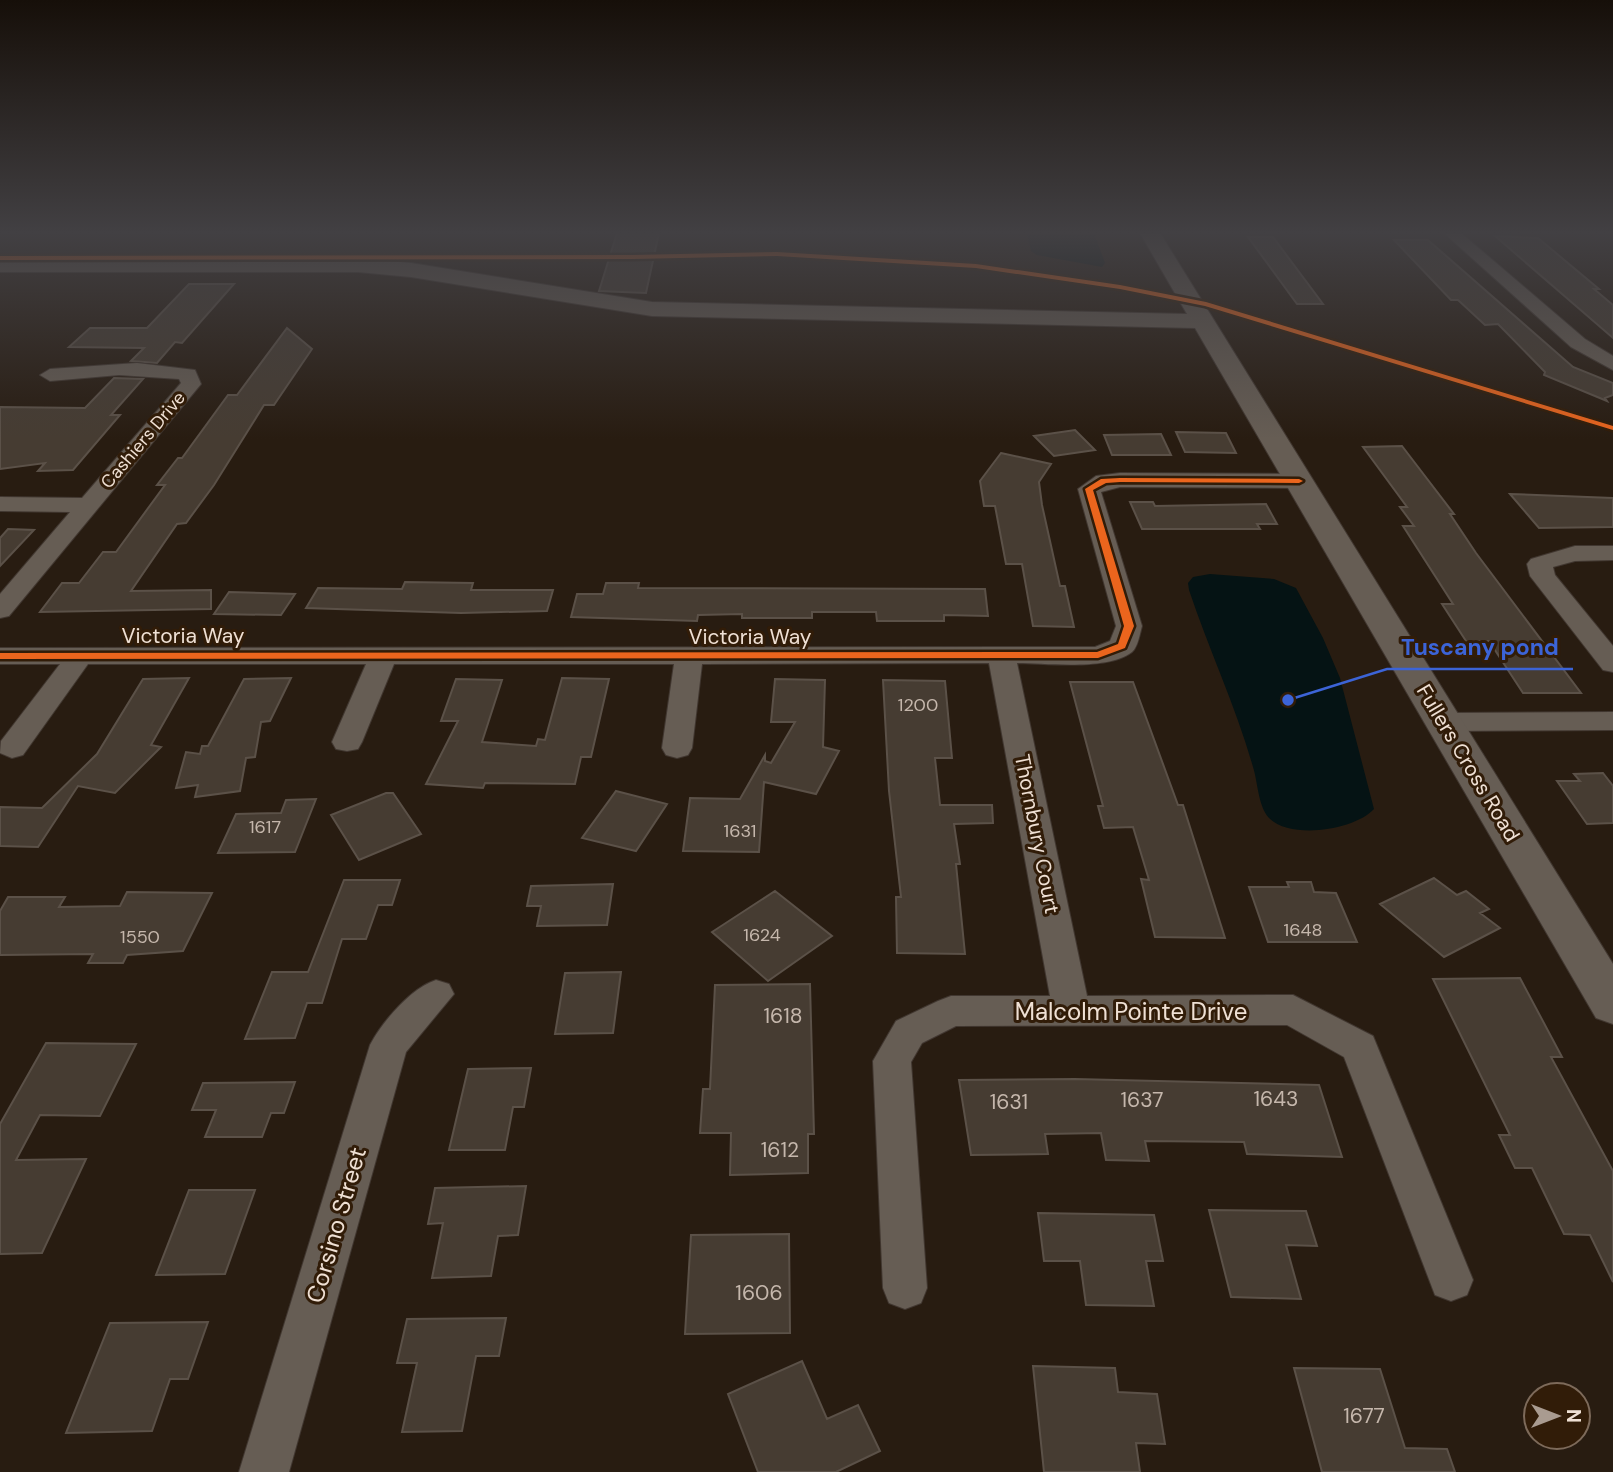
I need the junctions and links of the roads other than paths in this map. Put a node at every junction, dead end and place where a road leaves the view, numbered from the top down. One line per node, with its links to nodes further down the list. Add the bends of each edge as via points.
1 (607, 302): 4 (street, via 652,309)
2 (1191, 302): 4 (street, Fullers Cross Road)
3 (1531, 302): 5 (street, via 1578,342)
4 (1203, 321): 7 (street, Fullers Cross Road)
5 (1613, 364)
6 (50, 375): 9 (street, Cashiers Drive, via 91,370 171,371 188,374 191,384)
7 (1299, 481): 13 (street, Victoria Way, via 1120,480 1104,481 1089,489 1129,626 1122,646 1098,655); 19 (street, Fullers Cross Road)
8 (0, 504): 9 (street)
9 (88, 505): 11 (street, Cashiers Drive)
10 (1613, 553): 17 (street, via 1551,557 1540,564 1543,576)
11 (0, 610)
12 (384, 655): 15 (street, Victoria Way); 16 (street, Victoria Way); 20 (street)
13 (1001, 655): 16 (street, Victoria Way); 25 (street, Thornbury Court)
14 (0, 656): 15 (street, Victoria Way)
15 (80, 656): 21 (street)
16 (689, 657): 22 (street)
17 (1613, 664)
18 (1613, 721): 19 (street)
19 (1445, 722): 24 (street, Fullers Cross Road)
20 (347, 742)
21 (12, 748)
22 (677, 748)
23 (436, 994): 28 (street, Corsino Street, via 389,1045)
24 (1613, 1005)
25 (1072, 1012): 26 (street, Malcolm Pointe Drive, via 1293,1010 1359,1047); 27 (street, Malcolm Pointe Drive, via 951,1011 909,1032 897,1051 892,1060)
26 (1451, 1280)
27 (905, 1288)
28 (264, 1472)

